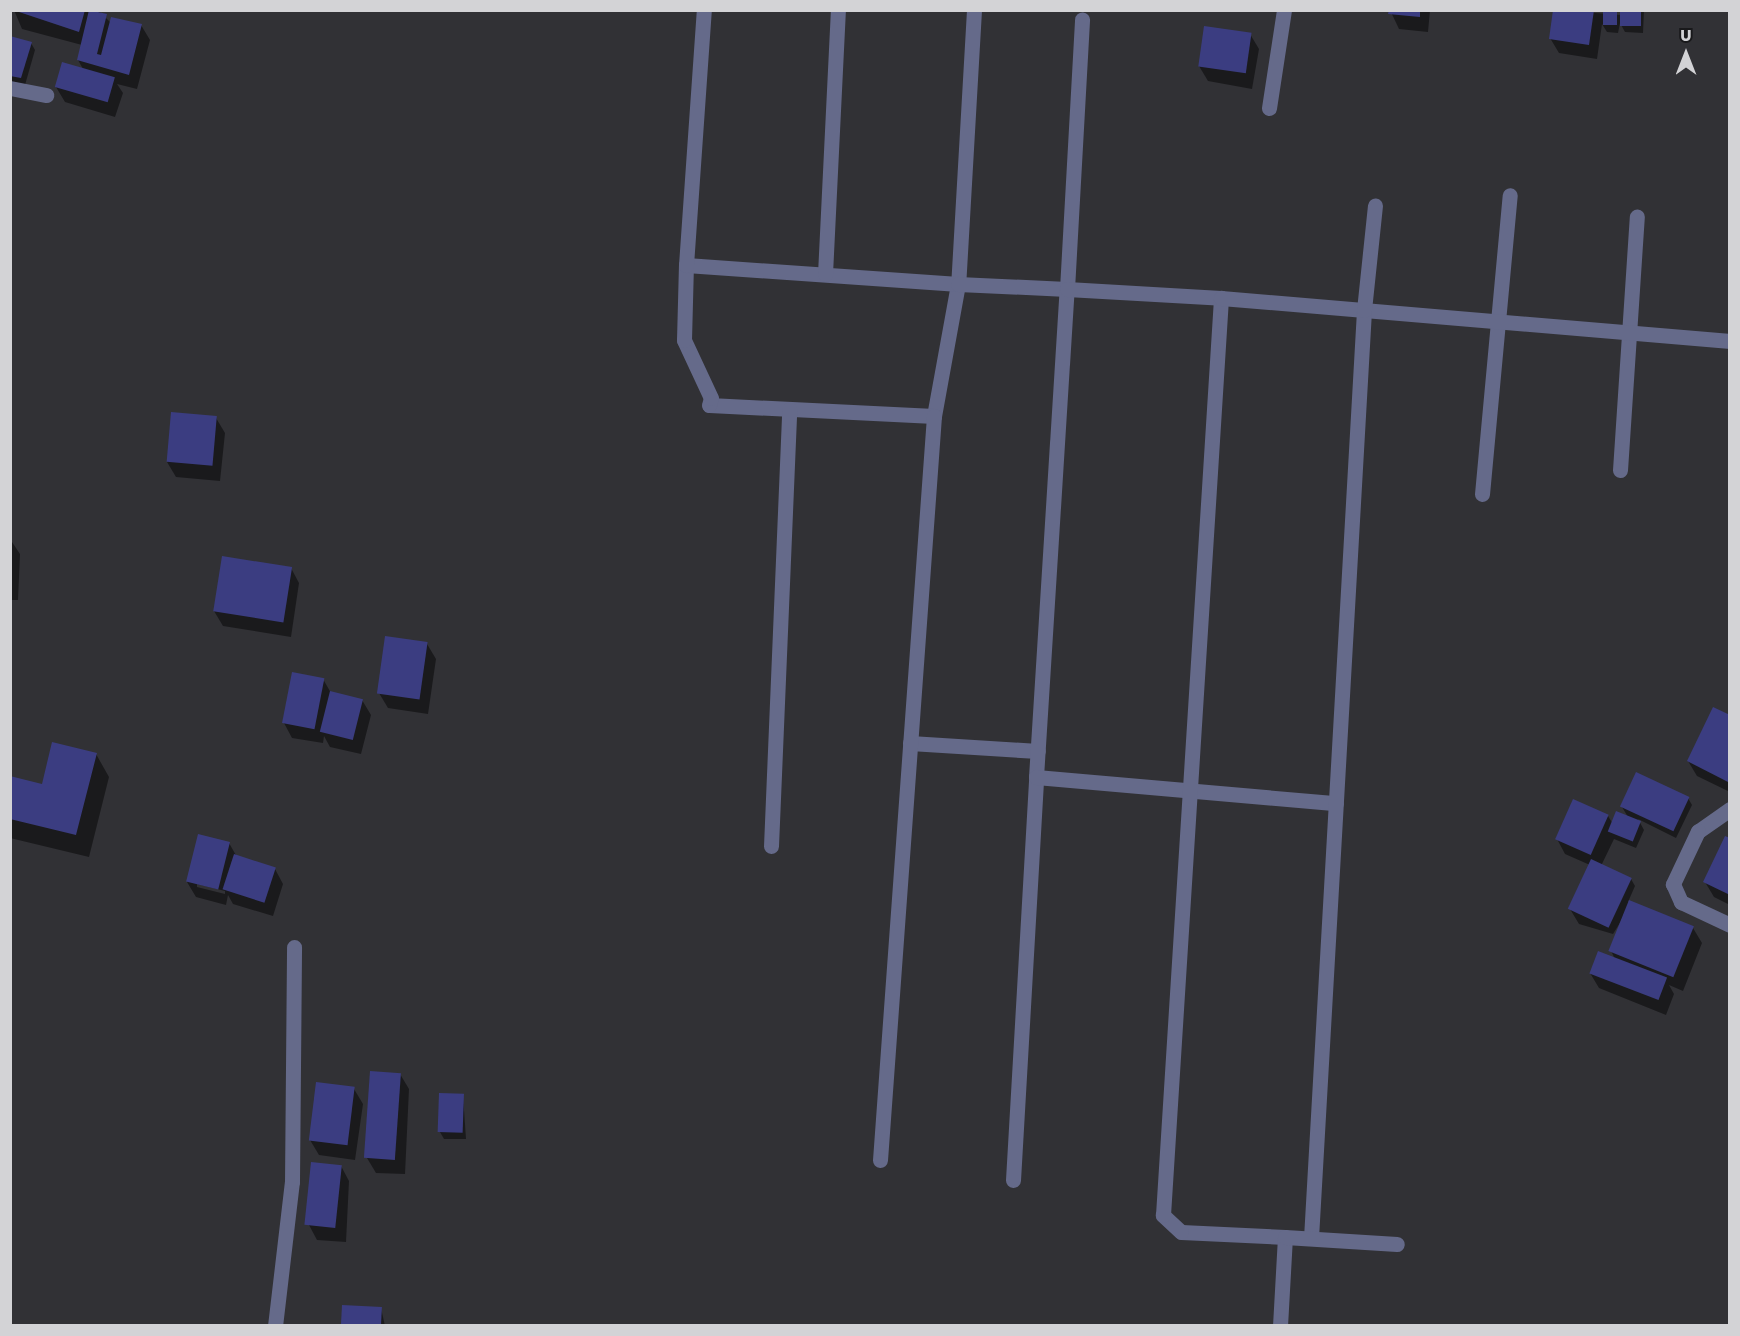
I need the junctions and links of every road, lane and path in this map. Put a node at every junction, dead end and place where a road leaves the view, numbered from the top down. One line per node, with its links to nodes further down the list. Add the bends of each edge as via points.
1 (704, 10): 12 (street)
2 (838, 10): 13 (street)
3 (974, 10): 14 (street)
4 (1284, 10): 8 (street)
5 (1082, 20): 15 (street)
6 (10, 88): 7 (street)
7 (46, 95)
8 (1269, 108)
9 (1510, 195): 18 (street)
10 (1375, 206): 17 (street)
11 (1637, 217): 19 (street)
12 (686, 265): 13 (street); 21 (street, via 684,340 711,398 709,405)
13 (825, 274): 14 (street)
14 (958, 284): 15 (street); 22 (street)
15 (1067, 289): 16 (street); 26 (street)
16 (1221, 298): 17 (street); 28 (street)
17 (1364, 310): 18 (street); 29 (street)
18 (1499, 322): 19 (street); 24 (street)
19 (1629, 333): 20 (street); 23 (street)
20 (1730, 341)
21 (789, 409): 22 (street); 31 (street)
22 (934, 416): 25 (street)
23 (1620, 470)
24 (1482, 494)
25 (910, 743): 26 (street); 34 (street)
26 (1038, 751): 27 (street)
27 (1036, 777): 28 (street); 35 (street)
28 (1190, 791): 29 (street); 36 (street, via 1163,1215 1181,1232)
29 (1335, 803): 37 (street)
30 (1730, 809): 32 (street, via 1698,831 1673,884 1681,902)
31 (771, 846)
32 (1730, 925)
33 (294, 947): 39 (street, via 292,1182)
34 (880, 1160)
35 (1013, 1180)
36 (1286, 1237): 37 (street); 40 (street)
37 (1311, 1238): 38 (street)
38 (1397, 1244)
39 (275, 1326)
40 (1280, 1326)

